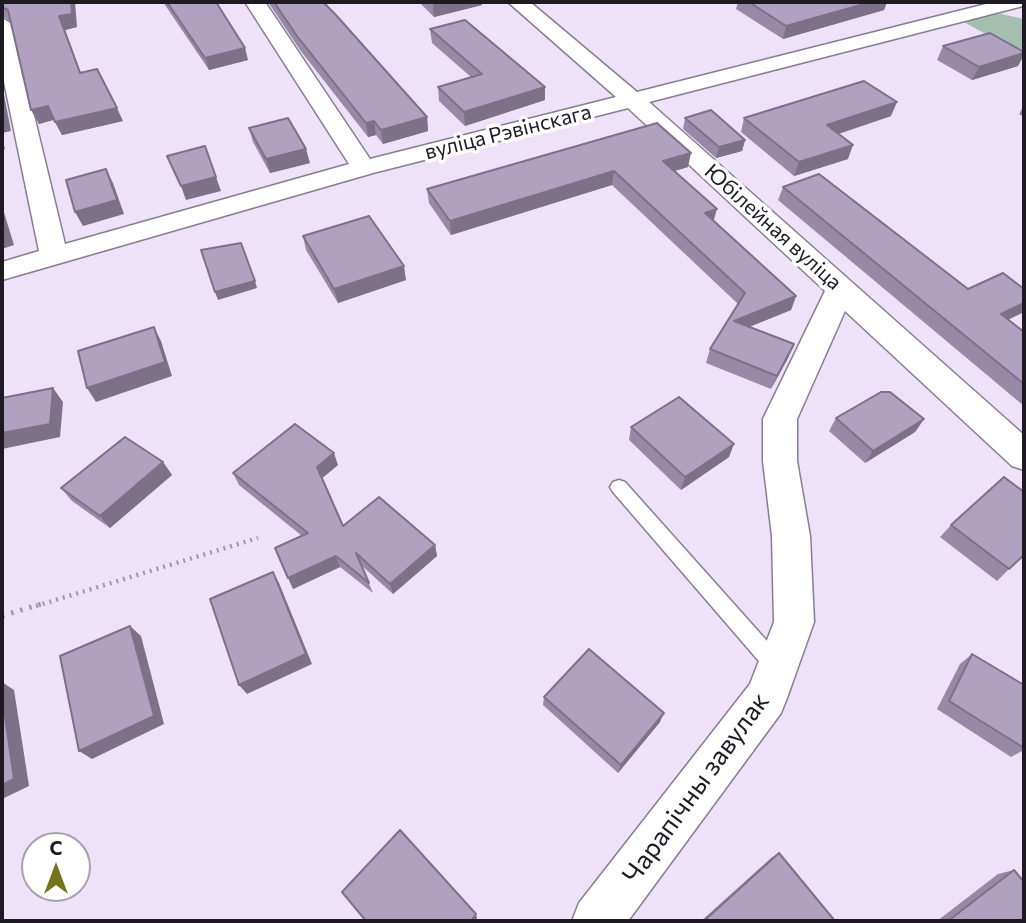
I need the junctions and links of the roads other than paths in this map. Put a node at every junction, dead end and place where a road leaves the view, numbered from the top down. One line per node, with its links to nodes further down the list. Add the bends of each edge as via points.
1 (255, 2): 6 (street)
2 (518, 2): 5 (street, Юбілейная вуліца)
3 (1016, 2): 5 (street, вуліца Рэвінскага)
4 (2, 24): 7 (street)
5 (634, 100): 6 (street, вуліца Рэвінскага); 9 (street, Юбілейная вуліца)
6 (364, 168): 7 (street, вуліца Рэвінскага)
7 (54, 256): 8 (street, вуліца Рэвінскага)
8 (2, 271)
9 (841, 288): 10 (street, Юбілейная вуліца); 12 (street, Чарапічны завулак, via 780,419 794,622)
10 (1024, 456)
11 (619, 487): 12 (lane)
12 (777, 667): 13 (street, Чарапічны завулак, via 766,698)
13 (597, 921)

